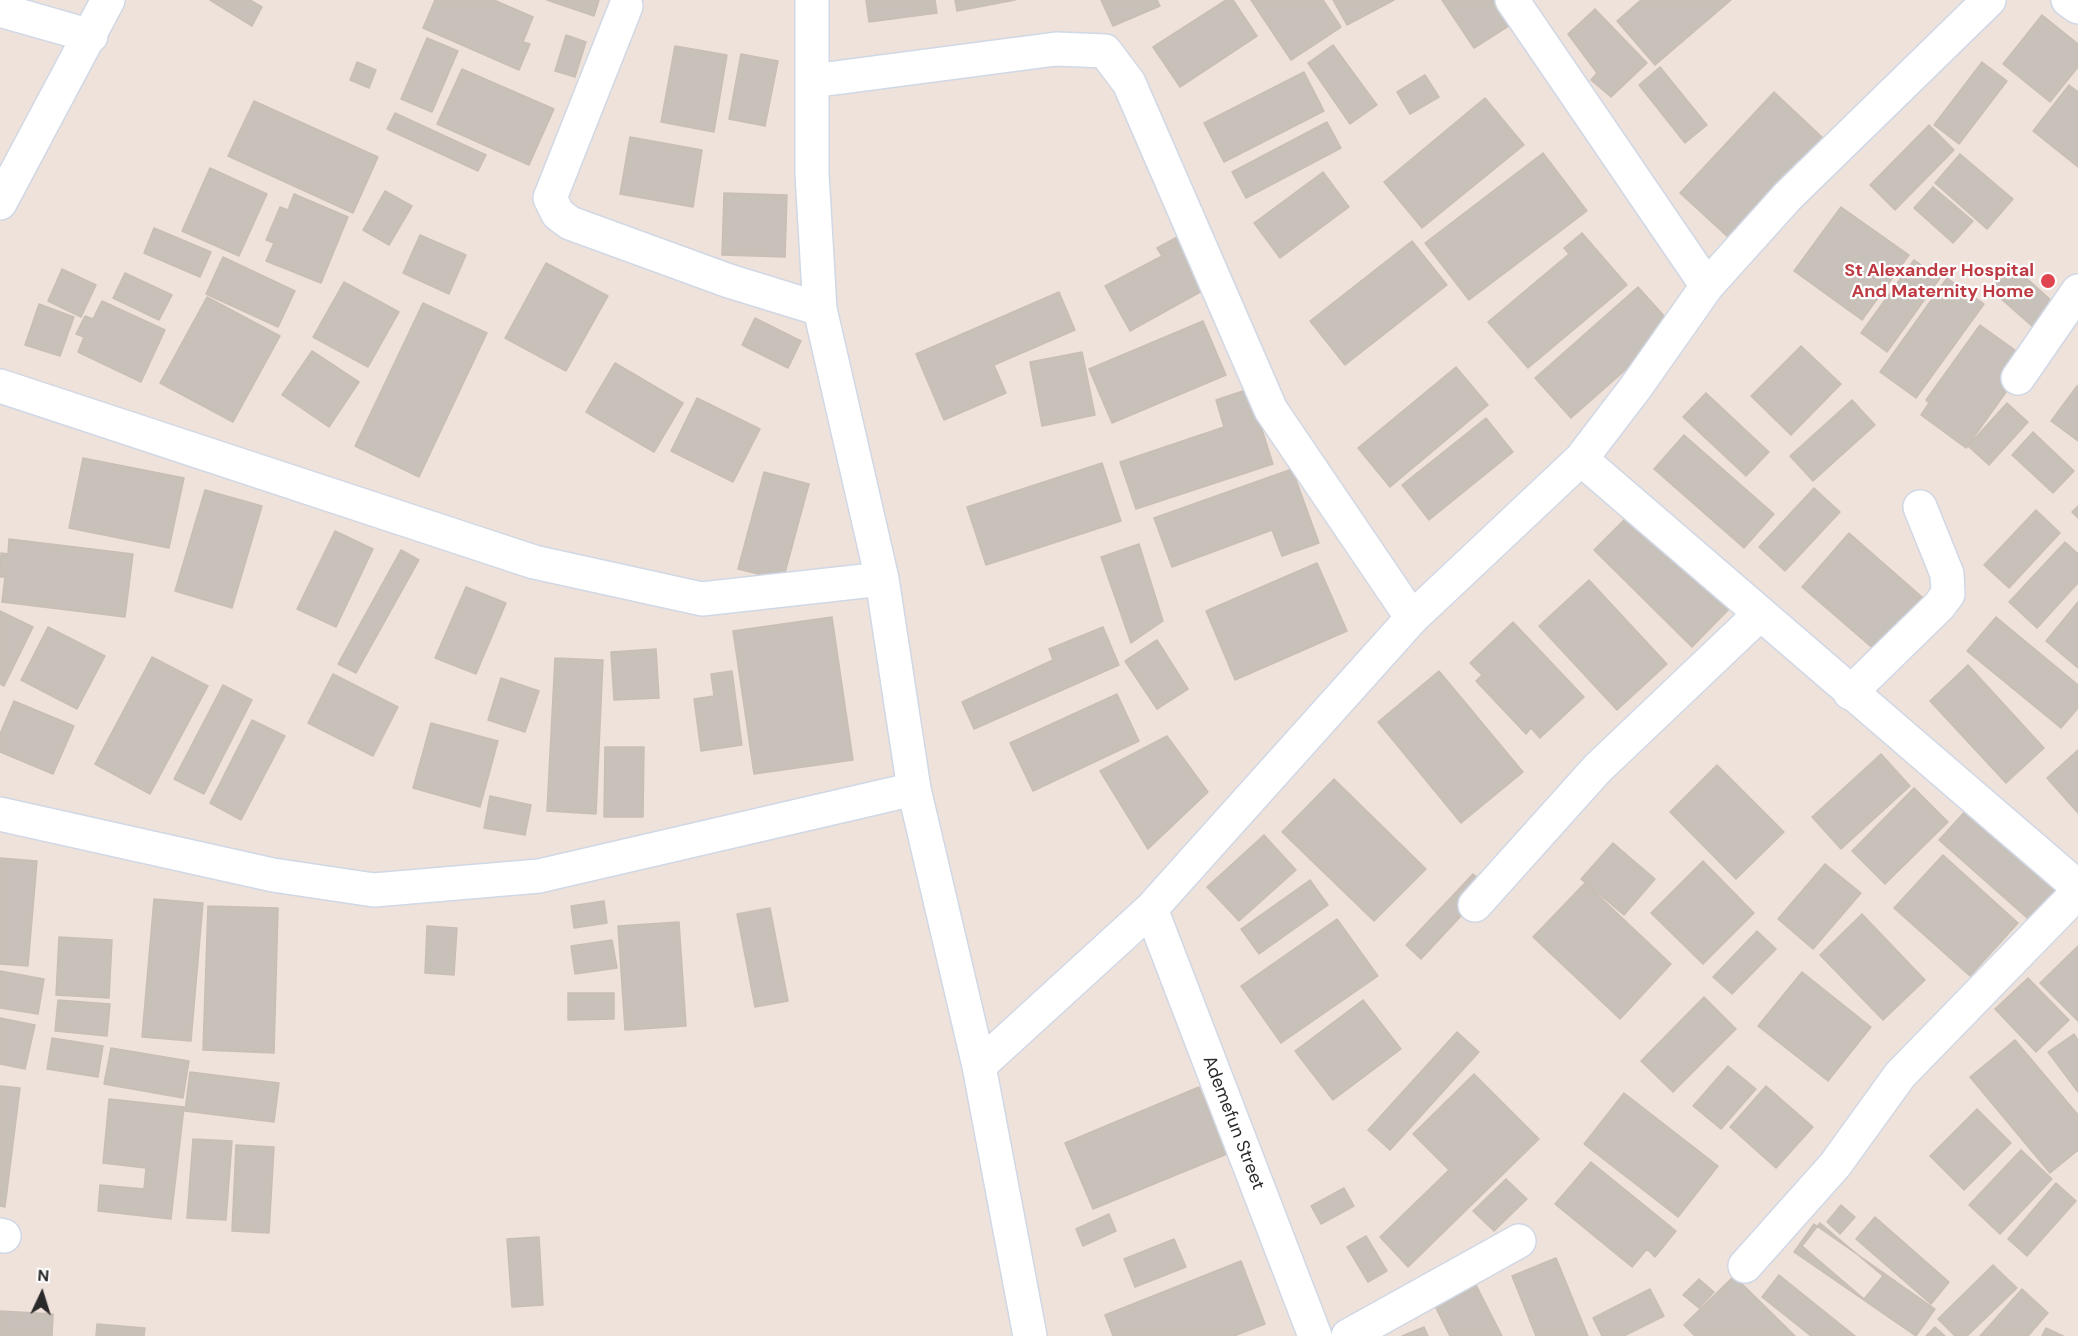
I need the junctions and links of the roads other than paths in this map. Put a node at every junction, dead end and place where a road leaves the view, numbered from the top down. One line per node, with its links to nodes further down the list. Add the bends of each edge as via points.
1 (108, 0): 9 (street)
2 (812, 0): 10 (street)
3 (1512, 0): 12 (street)
4 (1989, 0): 12 (street, via 1788,196)
5 (2068, 0): 7 (street)
6 (626, 6): 14 (street, via 550,198 558,214 570,223 729,281)
7 (2078, 7)
8 (0, 10): 9 (street)
9 (90, 36): 11 (street)
10 (812, 81): 14 (street, via 812,174); 21 (street, via 1056,49 1105,51 1129,83 1271,410)
11 (0, 203)
12 (1707, 286): 17 (street)
13 (2078, 291): 15 (street)
14 (820, 309): 19 (street)
15 (2018, 378)
16 (0, 386): 19 (street, via 534,562 702,599)
17 (1581, 459): 20 (street); 21 (street)
18 (1920, 507): 22 (street, via 1947,574 1948,594)
19 (882, 579): 23 (street)
20 (1759, 615): 22 (street); 27 (street, via 1597,769)
21 (1412, 618): 28 (street)
22 (1850, 693): 25 (street)
23 (914, 789): 24 (street, via 539,876 374,890 273,875); 29 (street)
24 (0, 814)
25 (2078, 887)
26 (2078, 892): 31 (street, via 1900,1075 1835,1165)
27 (1475, 905)
28 (1151, 909): 29 (street); 33 (street, Ademefun Street)
29 (979, 1066): 32 (street)
30 (1519, 1242): 34 (street)
31 (1745, 1266)
32 (1030, 1336)
33 (1315, 1336)
34 (1348, 1336)

